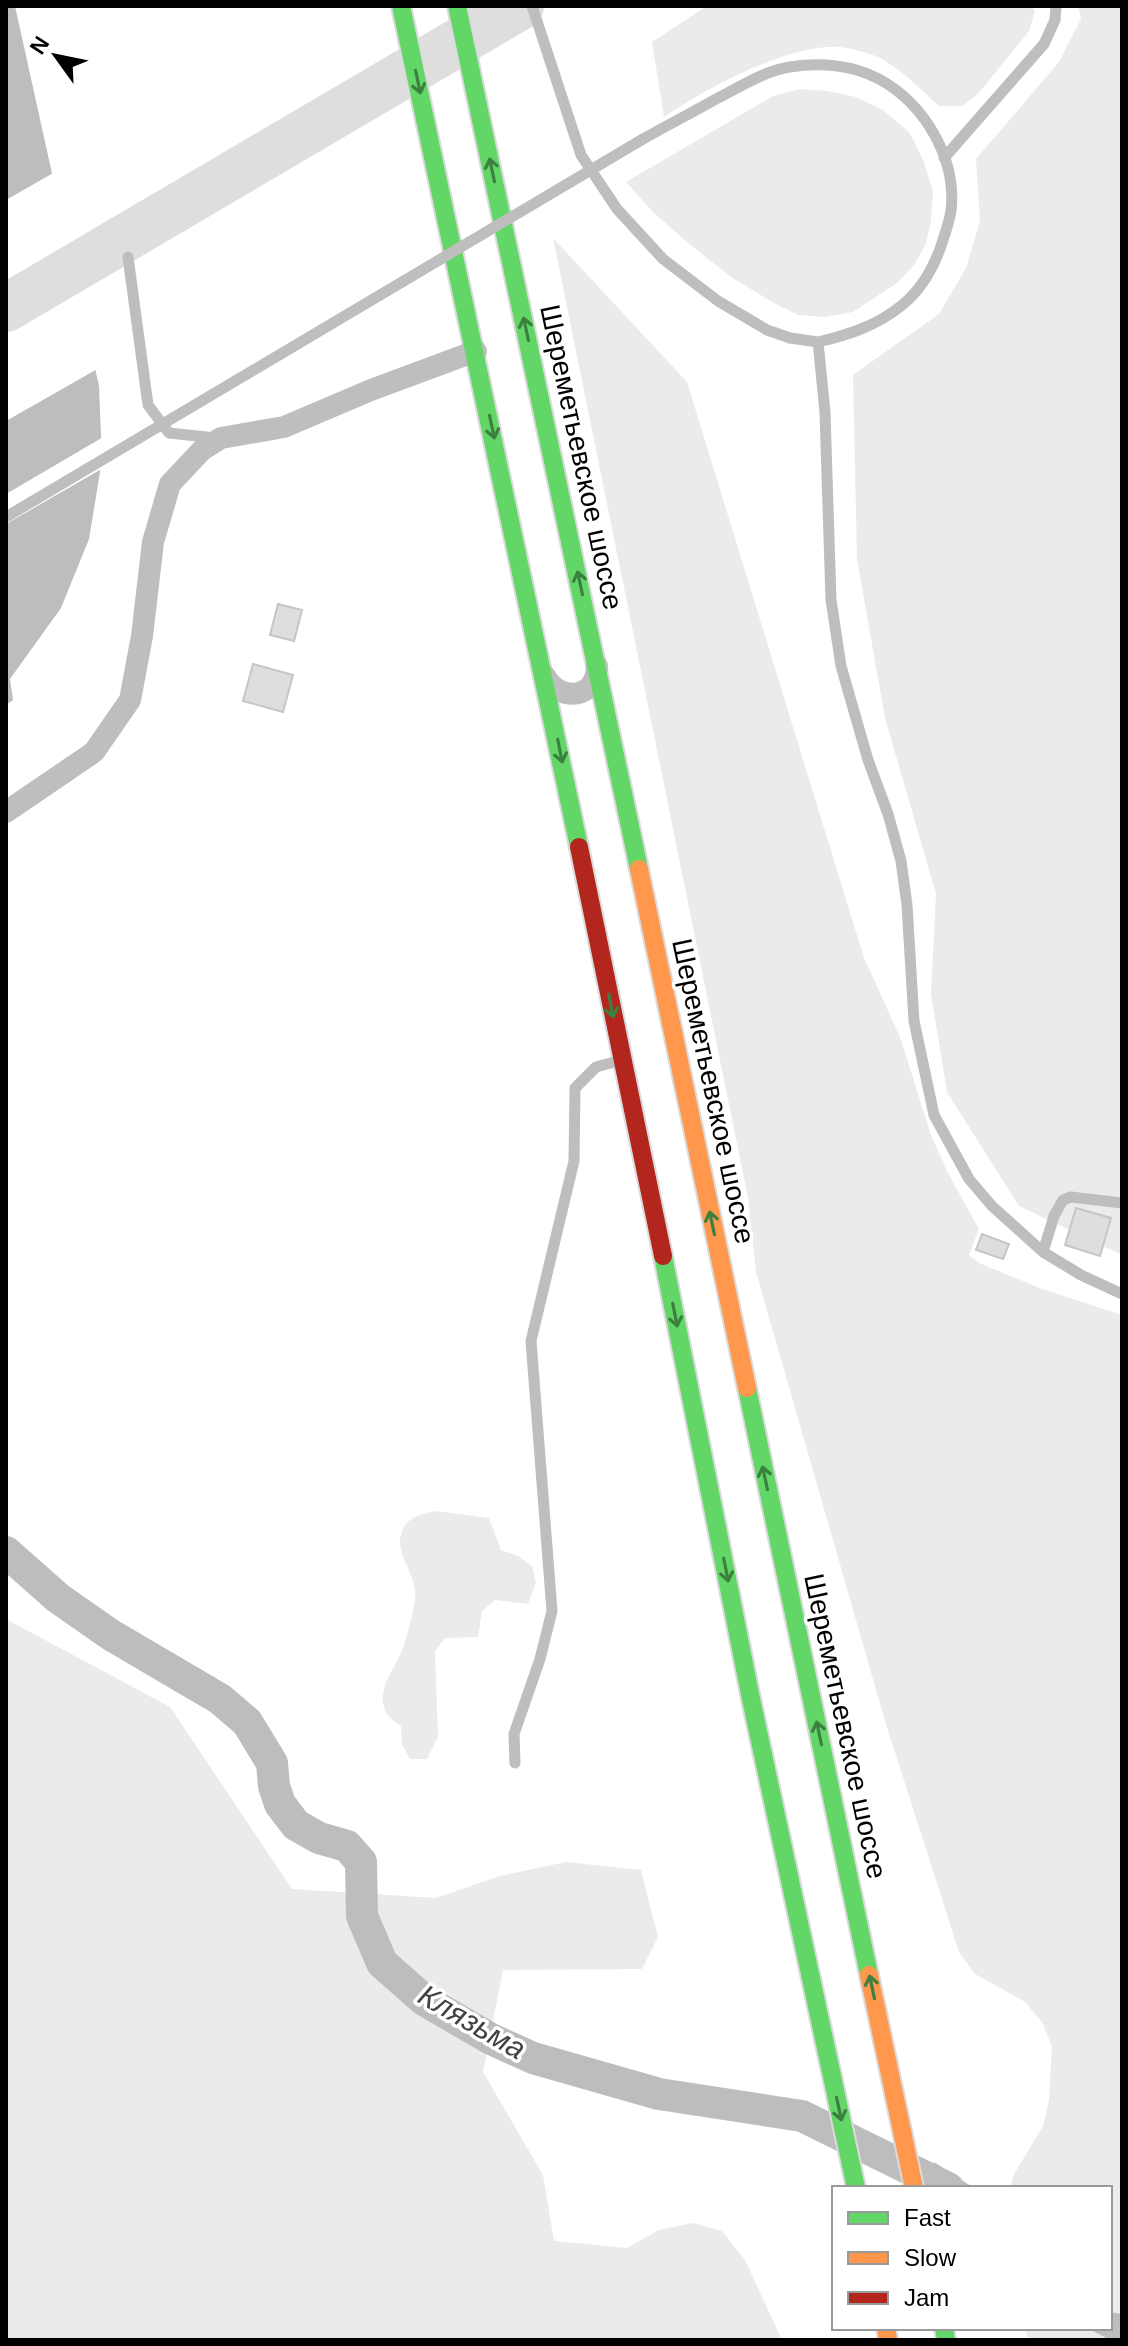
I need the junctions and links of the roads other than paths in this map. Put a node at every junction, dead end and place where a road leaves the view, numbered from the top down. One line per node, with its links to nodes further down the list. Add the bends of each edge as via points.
1 (401, 6): 8 (main road, one-way to 8)
2 (457, 6): 11 (main road, Шереметьевское шоссе, one-way to 2)
3 (532, 6): 7 (lane, via 581,155 617,209 663,259 718,301 767,330)
4 (1056, 6): 5 (lane, via 1044,44)
5 (944, 158): 7 (lane, via 951,209 934,265 919,287 875,323); 10 (lane, bridge, via 916,109 879,79 821,64 760,75)
6 (128, 257): 9 (lane, via 148,405 169,433)
7 (818, 342): 16 (lane, via 831,600 841,666 901,861 914,1021 930,1101 969,1179)
8 (476, 351): 9 (street, via 284,427); 12 (main road, one-way to 12)
9 (221, 438): 13 (street, via 170,484 153,542 130,700 94,752)
10 (6, 517)
11 (596, 659): 12 (street, via 593,683 583,691 560,692); 20 (main road, Шереметьевское шоссе, one-way to 11)
12 (544, 675): 14 (main road, one-way to 14)
13 (6, 812)
14 (622, 1060): 18 (lane, via 596,1067 575,1088 574,1161 531,1341 552,1611 514,1734); 19 (main road, one-way to 19)
15 (1122, 1203): 16 (lane, via 1063,1200)
16 (1043, 1252): 17 (lane)
17 (1122, 1294)
18 (515, 1763)
19 (856, 2186)
20 (914, 2186)

